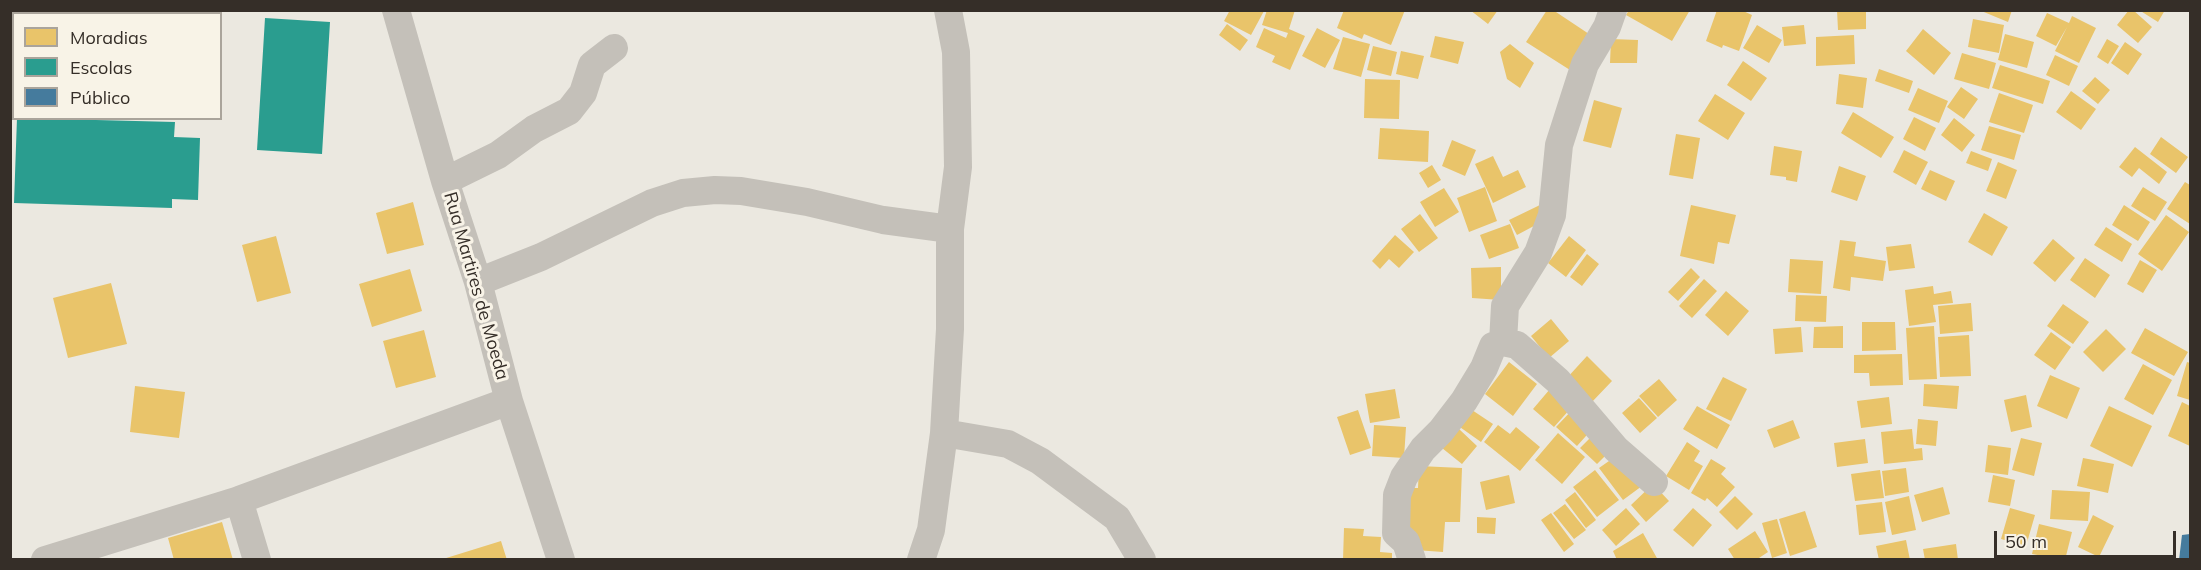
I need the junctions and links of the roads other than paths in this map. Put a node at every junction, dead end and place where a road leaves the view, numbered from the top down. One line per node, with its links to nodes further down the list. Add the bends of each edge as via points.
1 (396, 10): 5 (street, Rua Martires de Moeda)
2 (948, 10): 6 (street, via 956,52 958,167)
3 (1613, 10): 8 (street, via 1585,64 1559,145 1552,216 1538,254 1505,306)
4 (614, 48): 5 (street, via 592,64 584,93 569,111 534,129 498,155)
5 (446, 181): 7 (street, Rua Martires de Moeda)
6 (950, 229): 7 (street, via 883,220 741,191 683,193 652,203 550,253); 10 (street)
7 (478, 282): 9 (street, Rua Martires de Moeda)
8 (1503, 342): 11 (street, via 1517,345 1558,381 1616,449); 18 (street, via 1493,346 1464,401 1404,477 1397,495 1396,533 1406,542)
9 (509, 401): 12 (street); 15 (street, Rua Martires de Moeda)
10 (944, 433): 16 (street, via 931,530); 17 (street, via 1008,444 1040,462 1117,518)
11 (1654, 482)
12 (239, 500): 13 (street); 14 (street)
13 (45, 560)
14 (257, 560)
15 (561, 560)
16 (921, 560)
17 (1142, 560)
18 (1412, 560)

